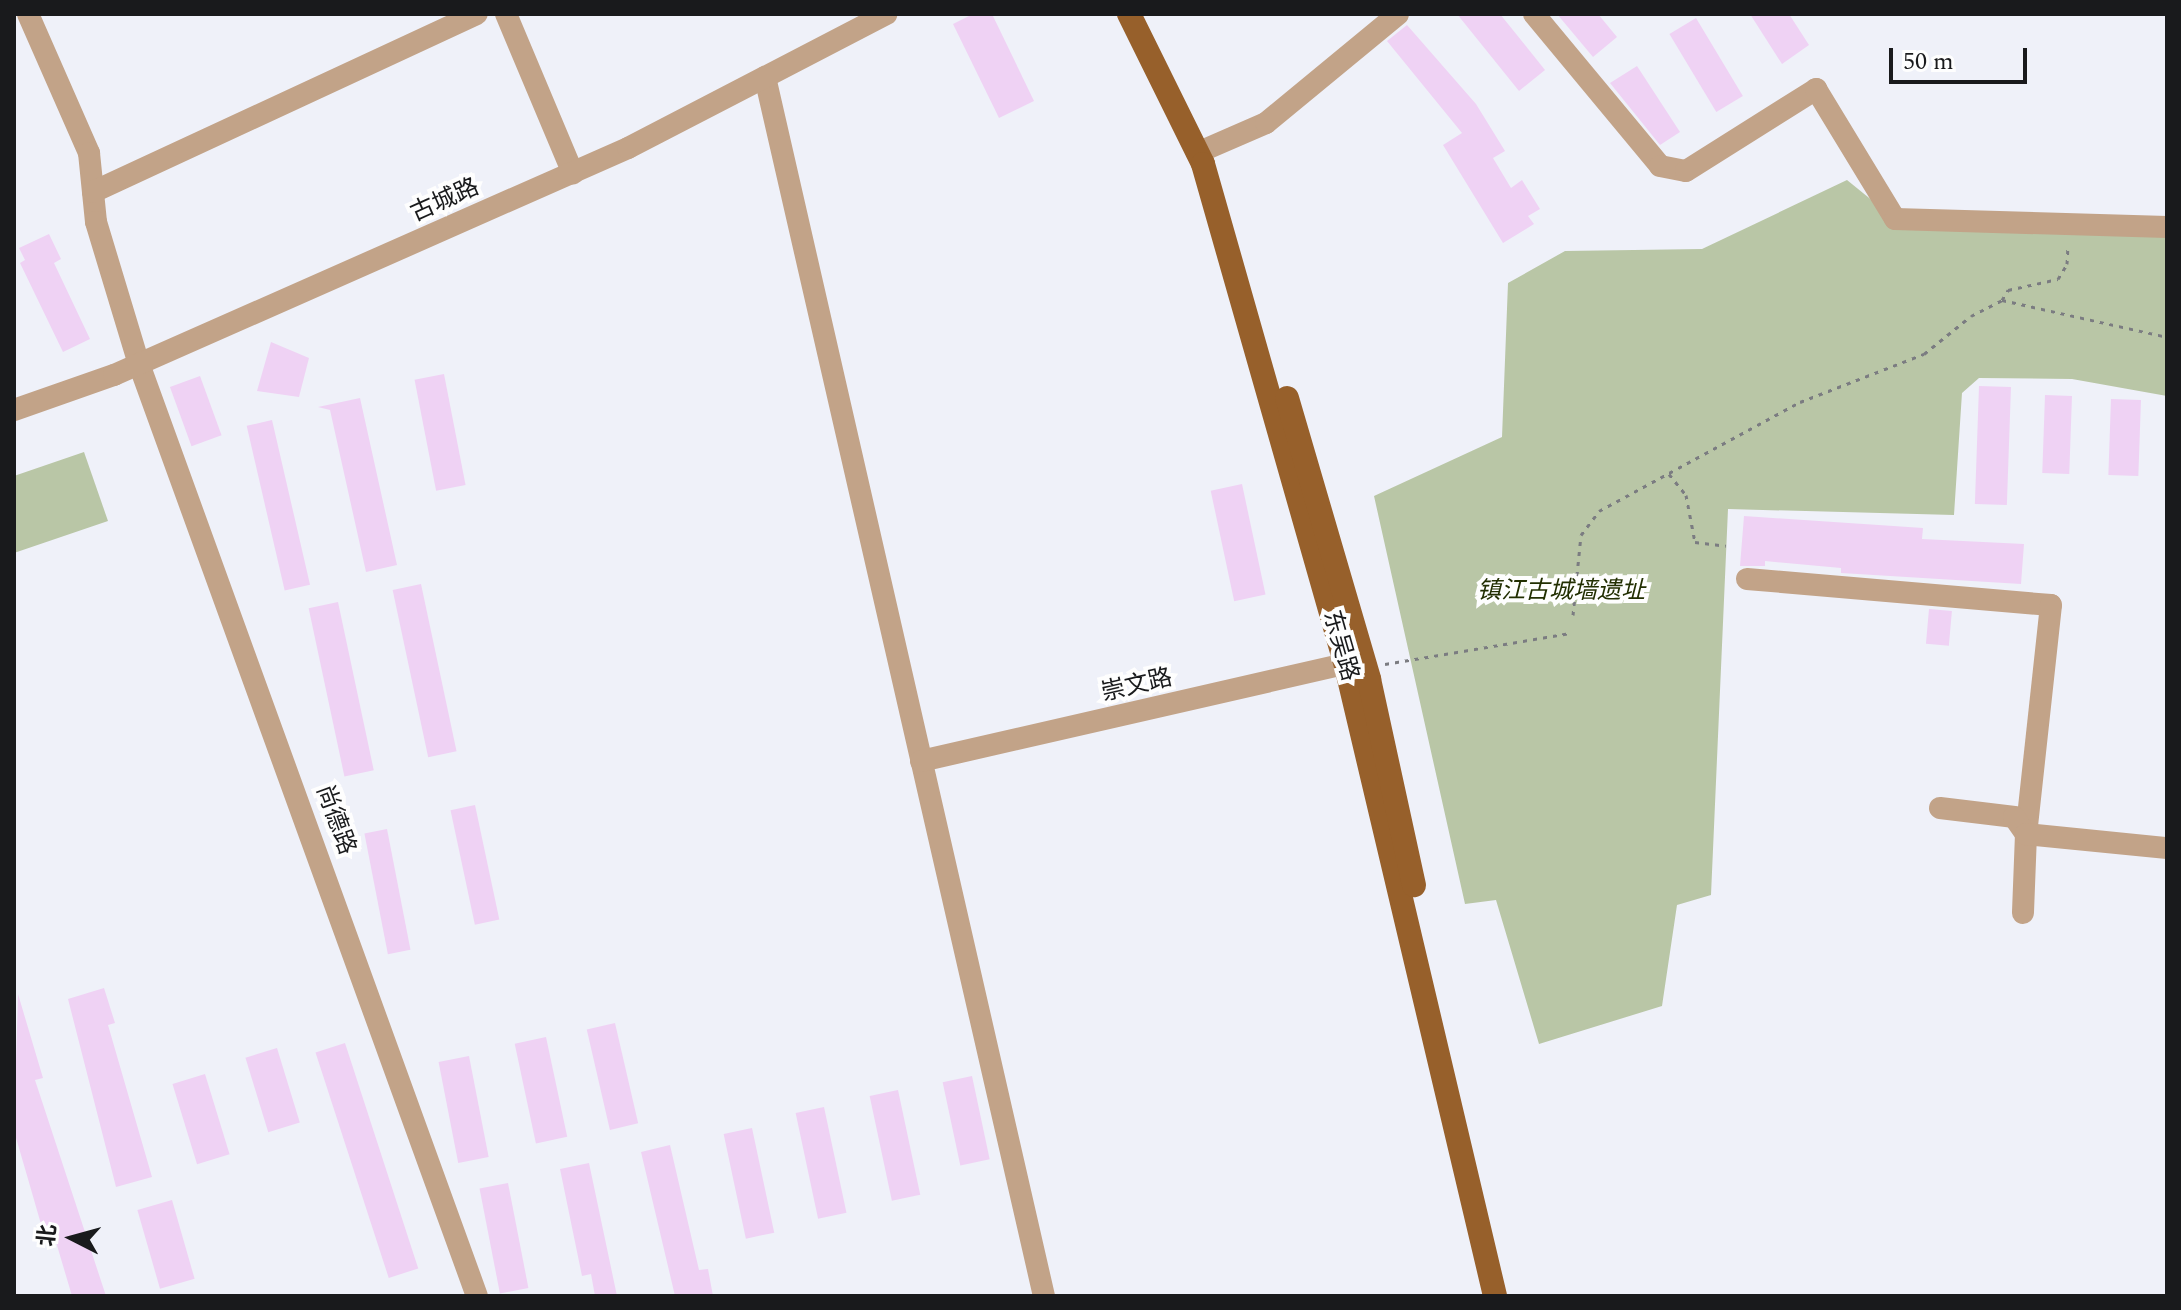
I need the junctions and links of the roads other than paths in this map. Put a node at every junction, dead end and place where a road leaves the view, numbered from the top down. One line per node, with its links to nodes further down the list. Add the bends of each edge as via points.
1 (477, 14): 12 (street)
2 (506, 14): 11 (street)
3 (886, 14): 9 (street, 古城路)
4 (1129, 14): 10 (main road, 东吴路)
5 (1146, 14): 10 (main road, 东吴路)
6 (1398, 14): 10 (street, via 1266,123)
7 (1534, 14): 13 (street, via 1660,166 1686,171 1816,89 1895,219)
8 (35, 16): 12 (street, 尚德路, via 89,153)
9 (765, 77): 11 (street, 古城路); 18 (street)
10 (1204, 150): 17 (main road, 东吴路)
11 (573, 173): 14 (street, 古城路)
12 (93, 192): 14 (street, 尚德路, via 96,222)
13 (2167, 227)
14 (139, 364): 15 (street, 古城路); 23 (street, 尚德路)
15 (14, 410)
16 (1747, 579): 20 (street, via 2051,605)
17 (1355, 663): 18 (street, 崇文路); 25 (main road, 东吴路); 26 (main road, 东吴路)
18 (921, 761): 24 (street)
19 (1940, 808): 20 (street, via 2014,817)
20 (2026, 834): 21 (street); 22 (street)
21 (2167, 848)
22 (2023, 913)
23 (477, 1296)
24 (1044, 1296)
25 (1495, 1296)
26 (1510, 1296)

